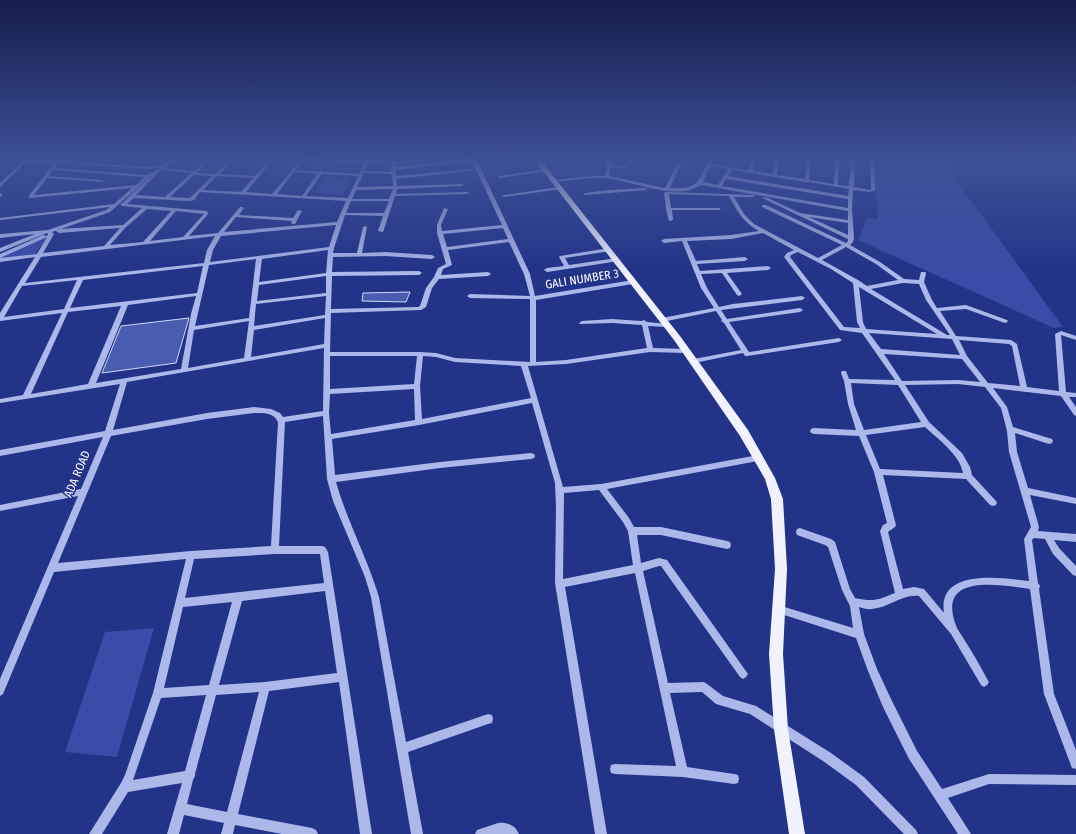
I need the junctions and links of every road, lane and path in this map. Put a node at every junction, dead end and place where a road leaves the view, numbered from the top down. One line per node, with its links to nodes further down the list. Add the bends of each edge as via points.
1 (126, 197): 19 (street)
2 (131, 197): 19 (street)
3 (148, 197): 15 (street)
4 (193, 197): 15 (street, via 190,200)
5 (303, 197): 18 (street)
6 (351, 197): 18 (street)
7 (408, 197): 16 (street)
8 (490, 197): 40 (street)
9 (566, 197): 59 (main road)
10 (666, 197): 24 (street)
11 (731, 197): 45 (street, via 742,215)
12 (752, 197): 29 (street, via 764,198)
13 (775, 197): 27 (street)
14 (845, 197): 17 (street)
15 (167, 198)
16 (392, 198): 18 (street); 31 (street)
17 (851, 198): 27 (street)
18 (350, 200): 30 (street)
19 (119, 205): 21 (street); 33 (street); 42 (street, via 107,215); 44 (street)
20 (764, 206): 55 (street)
21 (145, 208): 26 (street); 38 (street)
22 (242, 208): 32 (street)
23 (446, 209): 46 (street, via 439,225)
24 (668, 209): 25 (street); 35 (street)
25 (719, 209)
26 (175, 210): 49 (street, via 206,213); 54 (street)
27 (850, 210): 36 (street)
28 (300, 211): 34 (street)
29 (792, 212): 36 (street); 50 (street)
30 (343, 214): 31 (street); 37 (street)
31 (387, 214): 43 (street)
32 (236, 216): 34 (street); 47 (street)
33 (0, 219)
34 (295, 220): 39 (street)
35 (671, 220)
36 (850, 222): 50 (street)
37 (339, 223): 39 (street); 61 (street)
38 (124, 226): 42 (street); 56 (street)
39 (292, 226): 47 (street)
40 (504, 226): 46 (street); 51 (street)
41 (365, 227): 62 (street)
42 (59, 231): 44 (street)
43 (381, 231)
44 (49, 232): 48 (street); 58 (street); 63 (street); 64 (street)
45 (763, 232): 52 (street); 60 (street)
46 (440, 233): 57 (street)
47 (220, 234): 49 (street); 71 (street, via 210,250)
48 (0, 236)
49 (185, 238): 54 (street)
50 (851, 238): 55 (street)
51 (511, 240): 57 (street); 95 (street, via 527,274)
52 (684, 240): 53 (street); 72 (street)
53 (664, 241)
54 (145, 243): 56 (street)
55 (846, 245): 70 (street); 85 (street)
56 (106, 247): 64 (street)
57 (446, 249): 82 (street, via 449,265 441,268)
58 (0, 250)
59 (609, 250): 69 (main road); 73 (street, via 562,256)
60 (798, 250): 70 (street); 113 (street, via 787,257 841,328)
61 (331, 251): 62 (street); 66 (street); 80 (street)
62 (359, 254): 65 (street)
63 (0, 256)
64 (38, 257): 68 (street); 89 (street)
65 (432, 257)
66 (259, 258): 71 (street); 88 (street)
67 (745, 259): 72 (street)
68 (0, 260)
69 (617, 260): 73 (street); 86 (main road)
70 (819, 260): 84 (street)
71 (207, 263): 83 (street); 91 (street)
72 (693, 263): 78 (street)
73 (567, 267): 75 (street)
74 (768, 268): 76 (street)
75 (547, 270)
76 (723, 271): 78 (street); 93 (street)
77 (420, 273): 80 (street)
78 (697, 273): 99 (street)
79 (923, 273): 87 (street)
80 (329, 274): 88 (street); 92 (street)
81 (488, 274): 82 (street)
82 (437, 277): 103 (street, via 429,288 422,308)
83 (81, 278): 89 (street); 102 (street)
84 (856, 281): 90 (street); 113 (street, via 860,322)
85 (903, 281): 87 (street); 90 (street)
86 (634, 282): 95 (street, GALI NUMBER 3); 108 (main road)
87 (921, 282): 101 (street)
88 (256, 284): 97 (street)
89 (20, 285): 104 (street)
90 (866, 288): 114 (street)
91 (199, 294): 98 (street); 111 (street)
92 (328, 294): 97 (street); 103 (street)
93 (739, 294)
94 (470, 296): 95 (street, GALI NUMBER 3)
95 (530, 298): 128 (street)
96 (802, 298): 99 (street)
97 (254, 303): 105 (street)
98 (125, 304): 102 (street); 135 (street)
99 (717, 309): 108 (street); 109 (street)
100 (800, 310): 109 (street)
101 (936, 310): 106 (street, via 966,307); 114 (street)
102 (66, 311): 104 (street); 141 (street)
103 (328, 314): 112 (street); 117 (street)
104 (0, 318)
105 (252, 319): 111 (street); 112 (street)
106 (1005, 321)
107 (644, 322): 108 (street); 110 (street); 118 (street)
108 (664, 322): 119 (main road)
109 (724, 322): 120 (street)
110 (582, 323)
111 (192, 328): 129 (street)
112 (251, 328): 125 (street)
113 (865, 332): 114 (street); 121 (street)
114 (950, 337): 124 (street); 137 (street, via 1014,344)
115 (1076, 338): 139 (street, via 1058,334)
116 (839, 340): 120 (street, via 750,355)
117 (328, 345): 122 (street); 125 (street)
118 (650, 350): 119 (street); 128 (street)
119 (686, 351): 126 (main road)
120 (744, 351): 126 (street)
121 (878, 351): 124 (street); 133 (street)
122 (328, 354): 123 (street); 138 (street)
123 (420, 354): 127 (street, via 439,355 455,360); 136 (street)
124 (964, 357): 134 (street)
125 (247, 360): 129 (street)
126 (694, 361): 157 (main road, via 744,433)
127 (524, 364): 128 (street); 142 (street)
128 (533, 364)
129 (184, 370): 131 (street)
130 (844, 373): 132 (street)
131 (124, 380): 135 (street); 152 (street, ADA ROAD)
132 (847, 381): 133 (street); 151 (street, via 851,404)
133 (900, 383): 134 (street, via 958,382); 148 (street)
134 (988, 385): 137 (street); 149 (street, via 1004,406)
135 (91, 386): 141 (street)
136 (417, 386): 138 (street); 147 (street)
137 (1024, 389): 139 (street)
138 (326, 392): 145 (street)
139 (1064, 393): 140 (street); 144 (street)
140 (1076, 395)
141 (26, 396): 143 (street)
142 (535, 400): 147 (street); 162 (street, via 551,455)
143 (0, 401)
144 (1076, 412)
145 (326, 413): 146 (street); 153 (street)
146 (281, 420): 152 (street, via 278,415 269,411 254,410); 174 (street)
147 (419, 422): 153 (street)
148 (926, 424): 151 (street); 159 (street, via 959,455)
149 (1011, 429): 154 (street); 163 (street, via 1013,452)
150 (814, 430): 151 (street)
151 (861, 433): 158 (street)
152 (108, 434): 155 (street); 164 (street, ADA ROAD)
153 (328, 437): 160 (street)
154 (1049, 441)
155 (0, 453)
156 (531, 456): 160 (street)
157 (758, 458): 161 (street); 186 (main road, via 770,478 777,499 781,569)
158 (878, 472): 159 (street); 182 (street, via 892,525 884,531)
159 (968, 476): 166 (street)
160 (331, 479): 199 (street, via 337,501 375,597)
161 (601, 487): 162 (street); 168 (street)
162 (565, 489): 179 (street, via 557,558)
163 (1024, 491): 165 (street); 170 (street, via 1035,527)
164 (82, 492): 167 (street); 176 (street, ADA ROAD)
165 (1076, 501)
166 (993, 503)
167 (0, 508)
168 (632, 531): 173 (street, via 661,531); 177 (street)
169 (800, 532): 184 (street, via 830,543 846,590)
170 (1031, 534): 171 (street); 180 (street, via 1028,540)
171 (1047, 535): 172 (street); 178 (street, via 1056,551)
172 (1076, 538)
173 (727, 545)
174 (275, 550): 175 (street); 181 (street, via 322,550)
175 (192, 555): 176 (street); 185 (street)
176 (51, 568): 194 (street, ADA ROAD)
177 (638, 568): 179 (street); 189 (street, via 664,563); 193 (street)
178 (1076, 572)
179 (565, 583): 218 (street)
180 (1036, 586): 187 (street, via 991,580 962,585 950,594 948,600); 200 (street, via 1049,694)
181 (329, 587): 183 (street); 190 (street)
182 (900, 594): 184 (street, via 873,605); 187 (street, via 917,591 924,594)
183 (238, 597): 185 (street); 195 (street)
184 (853, 602): 188 (street)
185 (179, 603): 196 (street)
186 (778, 609): 188 (street); 198 (main road, via 776,654)
187 (954, 631): 191 (street)
188 (859, 634): 207 (street, via 887,703 914,755)
189 (743, 674)
190 (343, 677): 192 (street); 214 (street)
191 (984, 682)
192 (265, 687): 195 (street); 209 (street)
193 (664, 688): 198 (street, via 704,687 720,700 752,710); 202 (street)
194 (0, 691)
195 (212, 691): 196 (street); 203 (street)
196 (158, 693): 206 (street)
197 (488, 719): 199 (street)
198 (781, 729): 219 (main road); 220 (street, via 860,781)
199 (402, 749): 215 (street)
200 (1076, 764)
201 (615, 769): 202 (street)
202 (683, 772): 204 (street)
203 (190, 776): 206 (street); 208 (street)
204 (734, 779)
205 (1076, 780): 207 (street, via 989,779)
206 (125, 787): 210 (street)
207 (940, 795): 221 (street)
208 (181, 809): 209 (street); 211 (street)
209 (232, 818): 212 (street); 213 (street)
210 (95, 834)
211 (174, 834)
212 (226, 834)
213 (312, 834)
214 (366, 834)
215 (417, 834)
216 (481, 834): 217 (street, via 507,829)
217 (512, 834)
218 (601, 834)
219 (797, 834)
220 (912, 834)
221 (965, 834)

